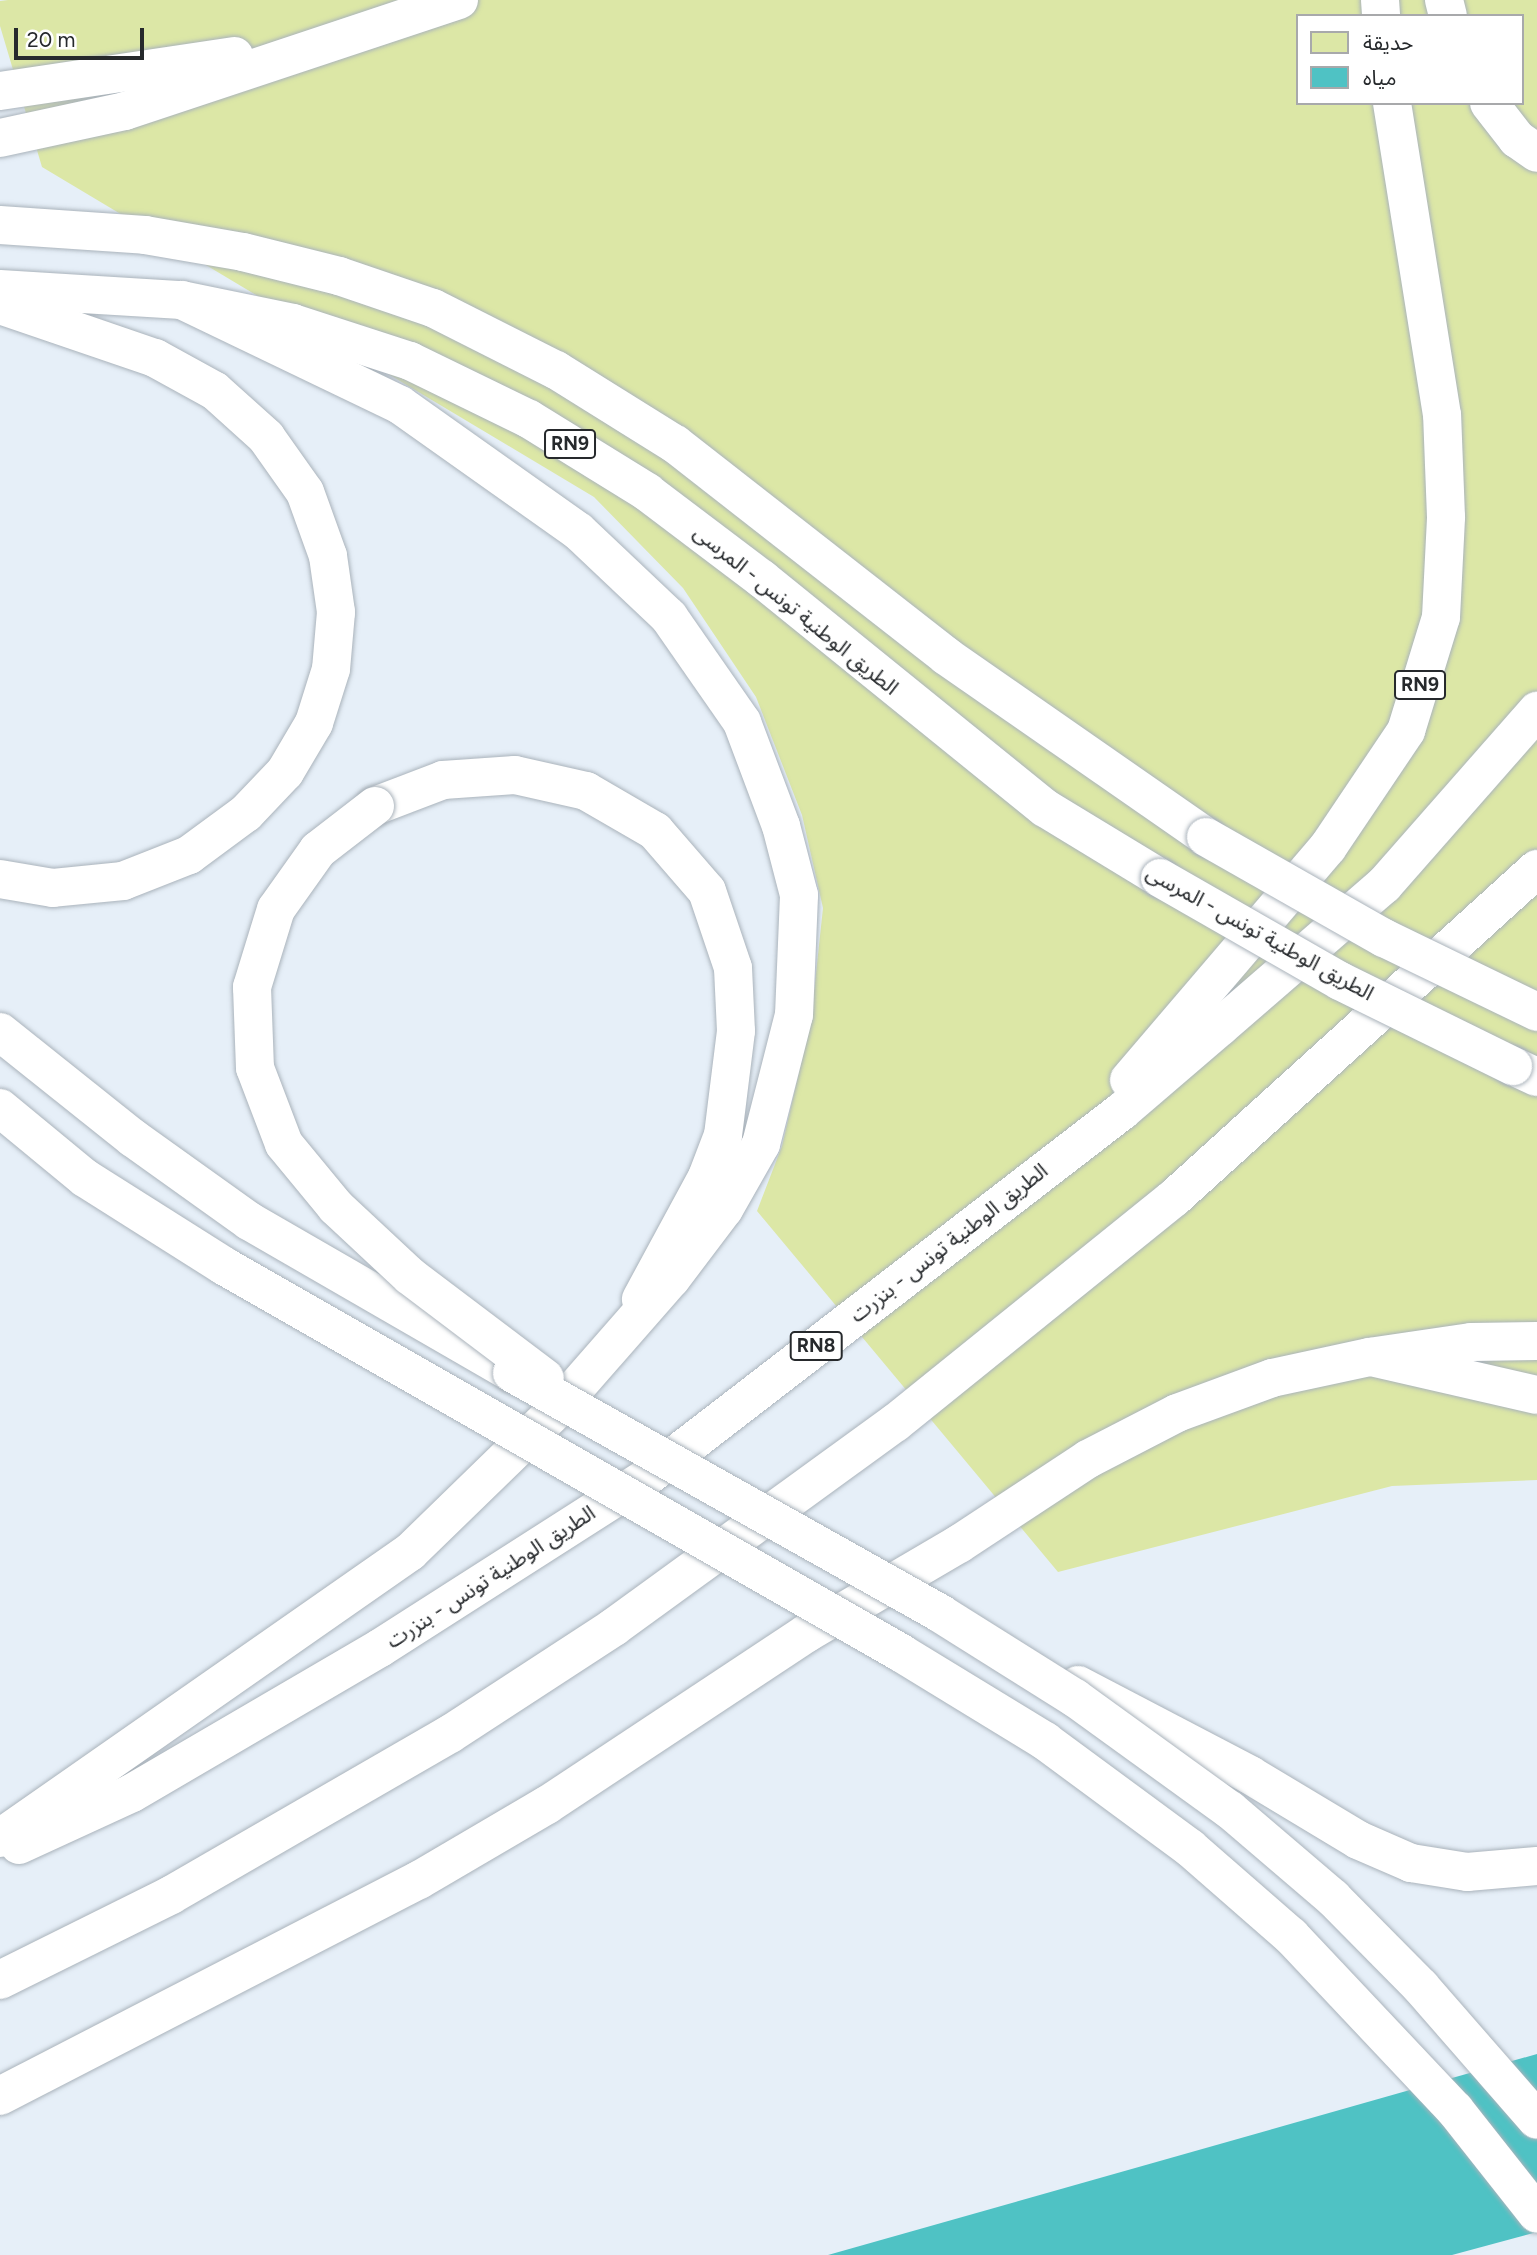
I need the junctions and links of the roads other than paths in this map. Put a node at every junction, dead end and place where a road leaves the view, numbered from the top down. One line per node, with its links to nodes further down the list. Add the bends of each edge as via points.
1 (459, 0): 2 (highway)
2 (343, 40): 3 (highway); 6 (highway, via 125,111)
3 (0, 91)
4 (1392, 105): 19 (highway, RN9, via 1442,415 1446,517 1441,617 1406,731 1328,847)
5 (1491, 105): 7 (highway, via 1517,139)
6 (0, 138)
7 (1537, 153)
8 (0, 225): 15 (highway, RN9, bridge, via 145,235 327,273 433,308 544,364 675,444 946,656 1206,837 1384,938)
9 (0, 289): 10 (highway, الطريق الوطنية تونس - المرسى / RN9)
10 (182, 300): 17 (highway, الطريق الوطنية تونس - المرسى / RN9, bridge, via 293,323 410,360 529,419 647,492 720,547 1045,808 1340,981); 21 (highway, via 400,405 578,531 670,617 742,722 781,826 799,895 794,1015 761,1144 724,1209)
11 (0, 306): 14 (highway, via 155,358 215,391 266,436 305,492 328,556 336,612 331,669 314,723 285,772 246,813 189,855 123,881 52,888)
12 (1537, 711): 19 (highway, الطريق الوطنية تونس - بنزرت / RN8, via 1384,885 1122,1111)
13 (1535, 872): 29 (highway, via 1174,1198 895,1423 614,1627 450,1734 171,1895)
14 (0, 879)
15 (1537, 1012)
16 (0, 1032): 24 (highway, bridge, via 133,1138 249,1221)
17 (1537, 1077)
18 (0, 1108): 32 (highway, bridge, via 85,1178 224,1266 889,1646 1045,1741 1190,1848 1291,1936 1455,2110)
19 (1067, 1152): 27 (highway, الطريق الوطنية تونس - بنزرت / RN8, via 643,1479 380,1648 132,1793)
20 (1537, 1342): 22 (highway, via 1471,1342)
21 (615, 1343): 24 (highway, bridge, via 707,1177 723,1135 736,1031 733,968 707,891 655,831 586,791 515,775 443,780 375,806 317,850 276,909 252,987 255,1068 284,1144 336,1207 410,1276); 26 (highway, via 557,1409 410,1552)
22 (1369, 1357): 23 (highway); 30 (highway, via 1248,1387 1177,1413 1087,1459 959,1544 807,1633 512,1825 359,1912)
23 (1537, 1395)
24 (614, 1430): 25 (highway, bridge)
25 (941, 1615): 28 (highway, bridge, via 1250,1775 1357,1840 1410,1863 1467,1872); 31 (highway, bridge, via 1075,1698 1230,1810 1333,1898 1411,1977)
26 (0, 1838)
27 (0, 1854)
28 (1537, 1866)
29 (0, 1980)
30 (0, 2096)
31 (1537, 2120)
32 (1537, 2214)

